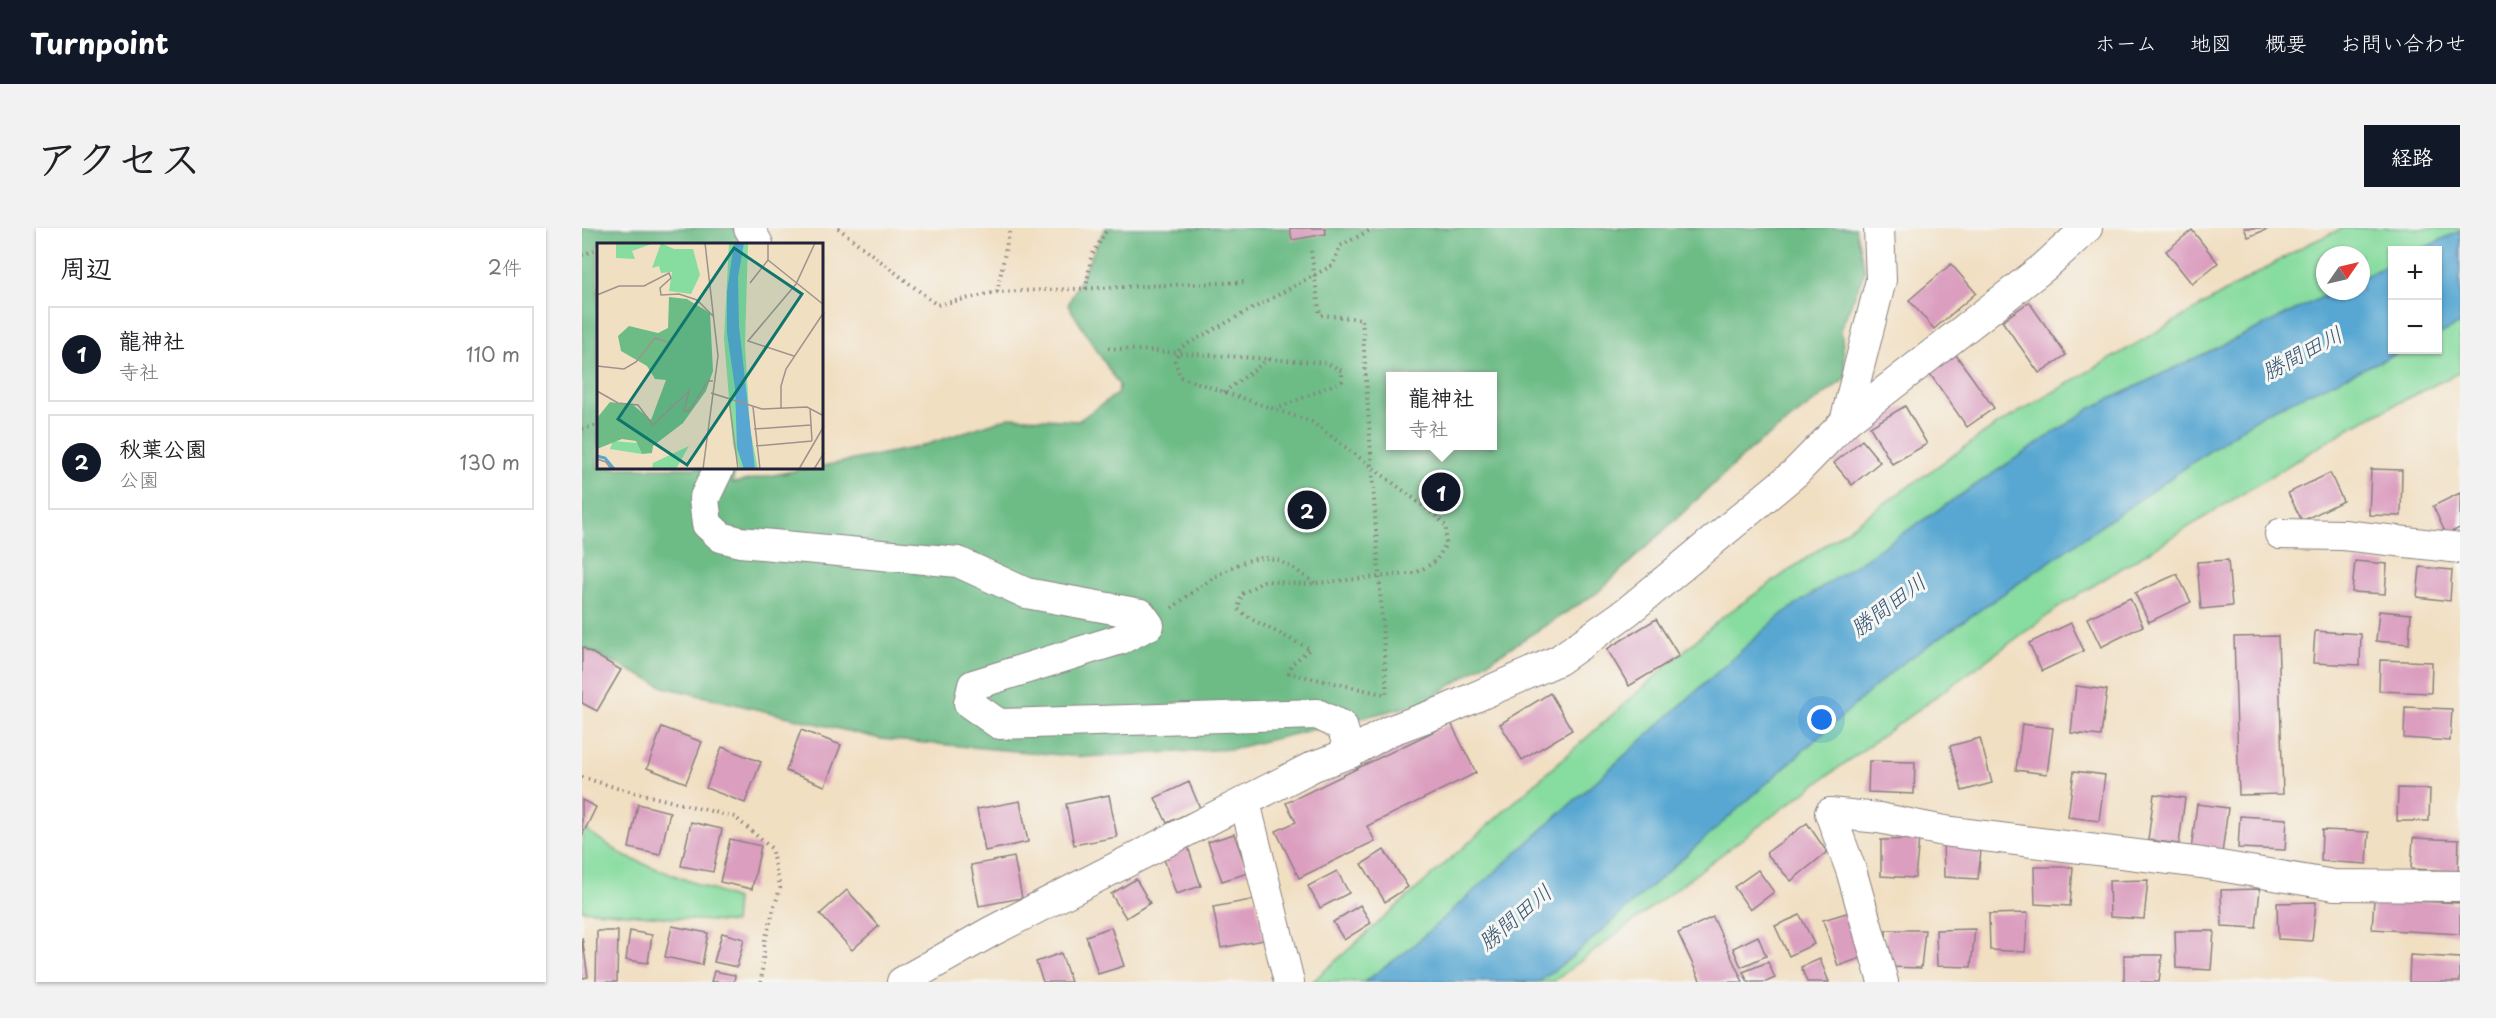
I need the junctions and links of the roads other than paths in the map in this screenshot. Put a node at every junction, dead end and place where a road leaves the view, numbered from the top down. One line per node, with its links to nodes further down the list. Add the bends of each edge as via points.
1 (749, 228): 4 (street)
2 (1879, 228): 5 (street, via 1881,280)
3 (2087, 228): 5 (street, via 2044,267)
4 (757, 243)
5 (1845, 422): 9 (street, via 1795,473 1628,611 1559,660 1389,732)
6 (718, 470): 9 (street, via 704,499 707,524 721,537 958,562 1026,592 1141,614 1149,625 1121,639 973,685 969,703 999,724 1317,714 1342,726)
7 (2280, 534): 8 (street, via 2343,534)
8 (2460, 548)
9 (1350, 753): 10 (street, via 1314,766)
10 (1245, 802): 12 (street); 13 (street, via 992,931)
11 (2460, 886): 14 (street, via 2334,885 2202,862 1830,813)
12 (1281, 977)
13 (902, 982)
14 (1883, 982)

